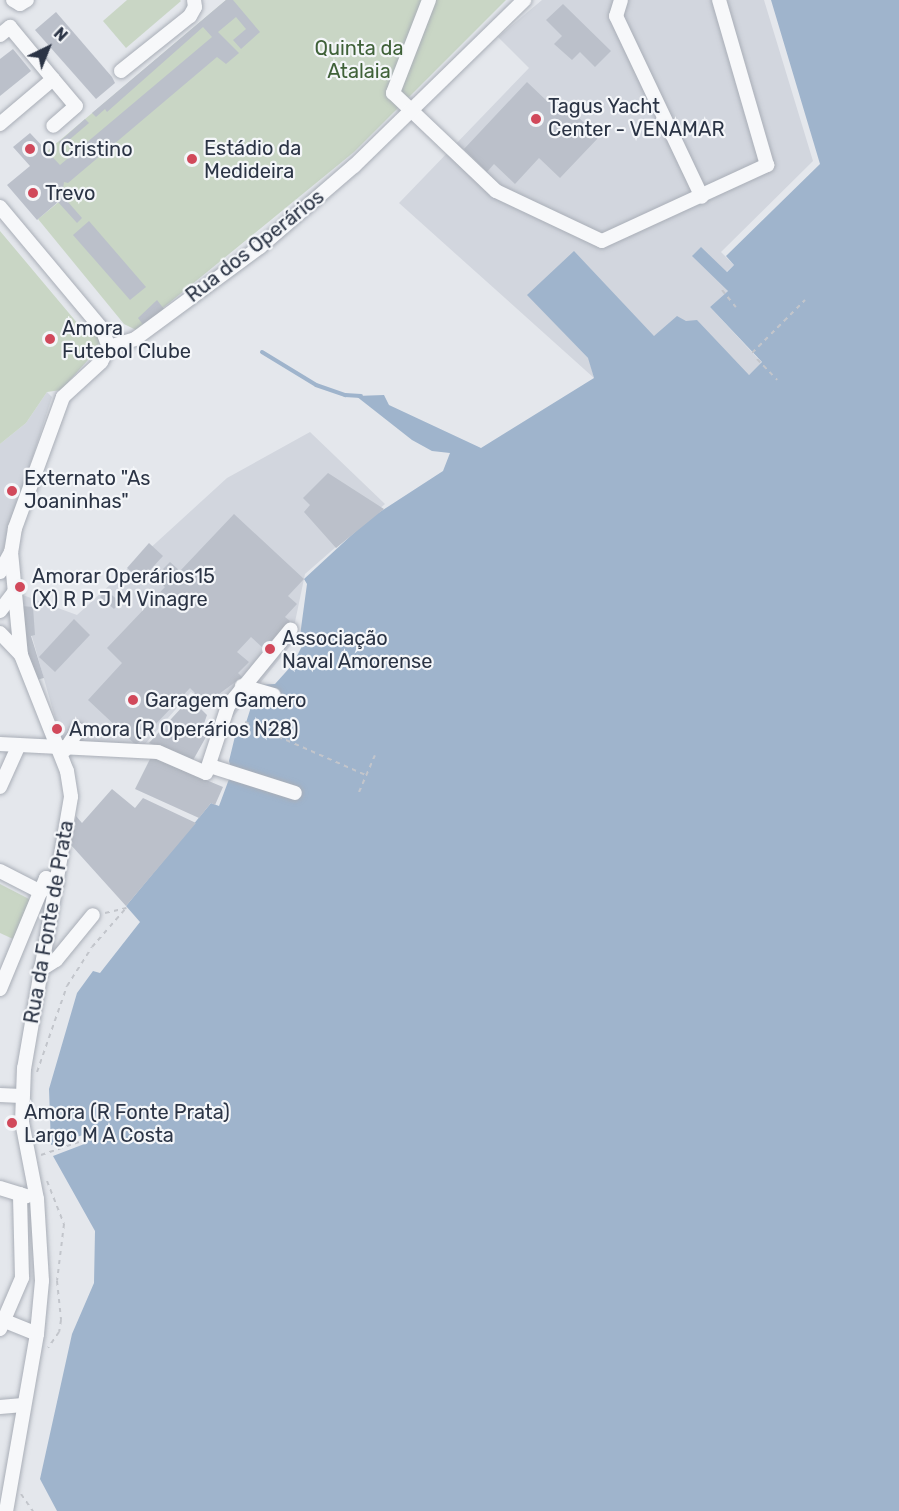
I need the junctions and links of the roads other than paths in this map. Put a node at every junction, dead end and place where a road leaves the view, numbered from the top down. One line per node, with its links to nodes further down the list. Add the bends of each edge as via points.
1 (13, 0): 2 (street, via 21,4)
2 (27, 0)
3 (194, 0): 9 (street, via 190,16)
4 (429, 0): 11 (street, via 393,93)
5 (524, 0): 11 (street, Rua dos Operários)
6 (621, 0): 14 (street, via 616,16)
7 (719, 0): 14 (street, via 767,165)
8 (0, 35): 10 (street, via 10,27)
9 (121, 71)
10 (53, 79): 12 (street); 13 (street, via 76,106)
11 (410, 110): 14 (street, via 496,191 602,241); 16 (street, Rua dos Operários, via 354,166 260,247 135,339)
12 (0, 124)
13 (53, 126)
14 (702, 197)
15 (0, 207): 16 (street, via 102,329)
16 (110, 347): 17 (street, via 101,362 63,397 15,528)
17 (11, 552): 18 (street); 19 (street)
18 (0, 572)
19 (15, 591): 20 (street); 23 (street)
20 (0, 611)
21 (291, 629): 24 (street)
22 (0, 633): 23 (street)
23 (21, 655): 29 (street)
24 (242, 686): 25 (street); 30 (street, via 230,704)
25 (274, 696)
26 (78, 730): 29 (street)
27 (0, 744): 28 (street)
28 (18, 747): 29 (street); 31 (street)
29 (62, 749): 30 (street, via 158,752 206,773); 34 (street, Rua da Fonte de Prata, via 71,797)
30 (210, 766): 32 (street)
31 (0, 787)
32 (295, 793)
33 (0, 871): 35 (street)
34 (57, 883): 35 (street, via 46,879); 37 (street, Rua da Fonte de Prata)
35 (41, 892): 38 (street)
36 (93, 915): 37 (street, via 56,960)
37 (40, 970): 40 (street, Rua da Fonte de Prata)
38 (0, 989)
39 (0, 1095): 40 (street)
40 (21, 1096): 43 (street, Rua da Fonte de Prata)
41 (0, 1188): 42 (street)
42 (20, 1194): 43 (street); 44 (street, via 22,1278)
43 (37, 1199): 45 (street, Rua da Fonte de Prata, via 42,1281)
44 (2, 1323): 45 (street)
45 (37, 1334): 46 (street, Rua da Fonte de Prata)
46 (23, 1404): 47 (street); 48 (street, Rua da Fonte de Prata)
47 (0, 1407)
48 (6, 1511)

